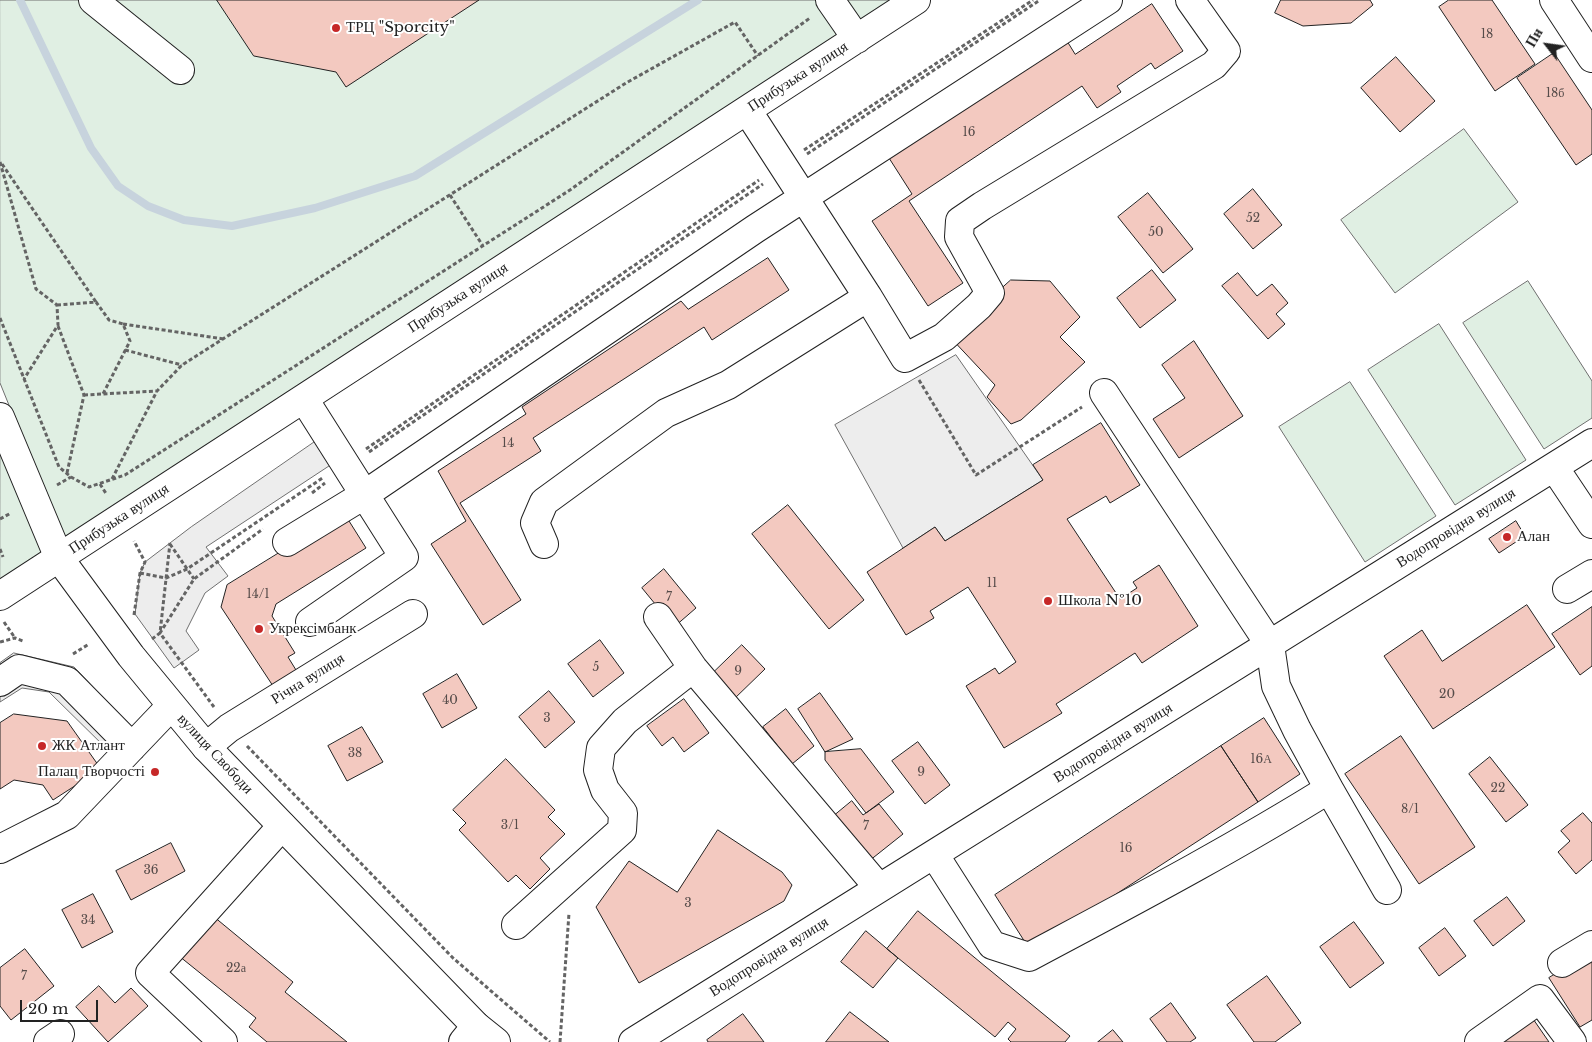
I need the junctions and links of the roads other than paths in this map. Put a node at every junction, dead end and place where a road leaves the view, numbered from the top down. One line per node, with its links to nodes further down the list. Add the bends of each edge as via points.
1 (93, 0): 9 (street)
2 (916, 0): 7 (street, Прибузька вулиця)
3 (1108, 0): 11 (street)
4 (1190, 0): 12 (street, via 1226,51 1214,65 960,221 959,236 990,294 979,306 944,338 905,358)
5 (1554, 0): 8 (street)
6 (831, 1): 7 (street)
7 (857, 39): 10 (street, Прибузька вулиця)
8 (1592, 58)
9 (180, 70)
10 (747, 110): 11 (street); 14 (street, Прибузька вулиця)
11 (803, 198): 12 (street); 18 (street)
12 (868, 297): 21 (street, via 728,385 666,413 544,502 535,523)
13 (1104, 393): 29 (street)
14 (304, 399): 18 (street); 22 (street, Прибузька вулиця)
15 (0, 417): 22 (street, вулиця Свободи)
16 (1592, 443): 17 (street, Водопровідна вулиця)
17 (1554, 467): 19 (street); 29 (street, Водопровідна вулиця)
18 (364, 495): 20 (street); 28 (street, via 404,557)
19 (1592, 524)
20 (279, 533)
21 (544, 544)
22 (59, 558): 25 (street, Прибузька вулиця); 32 (street, вулиця Свободи)
23 (1592, 574): 24 (street)
24 (1567, 589)
25 (0, 596)
26 (413, 614): 34 (street, Річна вулиця, via 230,728)
27 (658, 617): 30 (street)
28 (310, 622)
29 (1270, 645): 35 (street, via 1276,686); 38 (street, Водопровідна вулиця)
30 (692, 668): 39 (street); 41 (street, via 625,721 601,748 598,770 605,790 623,813 622,830)
31 (0, 682): 33 (street, via 19,668 67,681)
32 (170, 706): 33 (street); 34 (street, вулиця Свободи)
33 (132, 747): 37 (street, via 68,815)
34 (206, 747): 36 (street, вулиця Свободи)
35 (1329, 789): 38 (street, via 1259,833 1028,956 992,945); 40 (street)
36 (282, 826): 44 (street, вулиця Свободи); 45 (street, via 150,973)
37 (0, 850)
38 (934, 854): 39 (street, Водопровідна вулиця)
39 (879, 888): 46 (street, Водопровідна вулиця)
40 (1387, 890)
41 (516, 925)
42 (1592, 945): 43 (street)
43 (1562, 963)
44 (479, 1036)
45 (223, 1042)
46 (633, 1042)
47 (1478, 1042): 48 (street, via 1540,999)
48 (1572, 1042)

